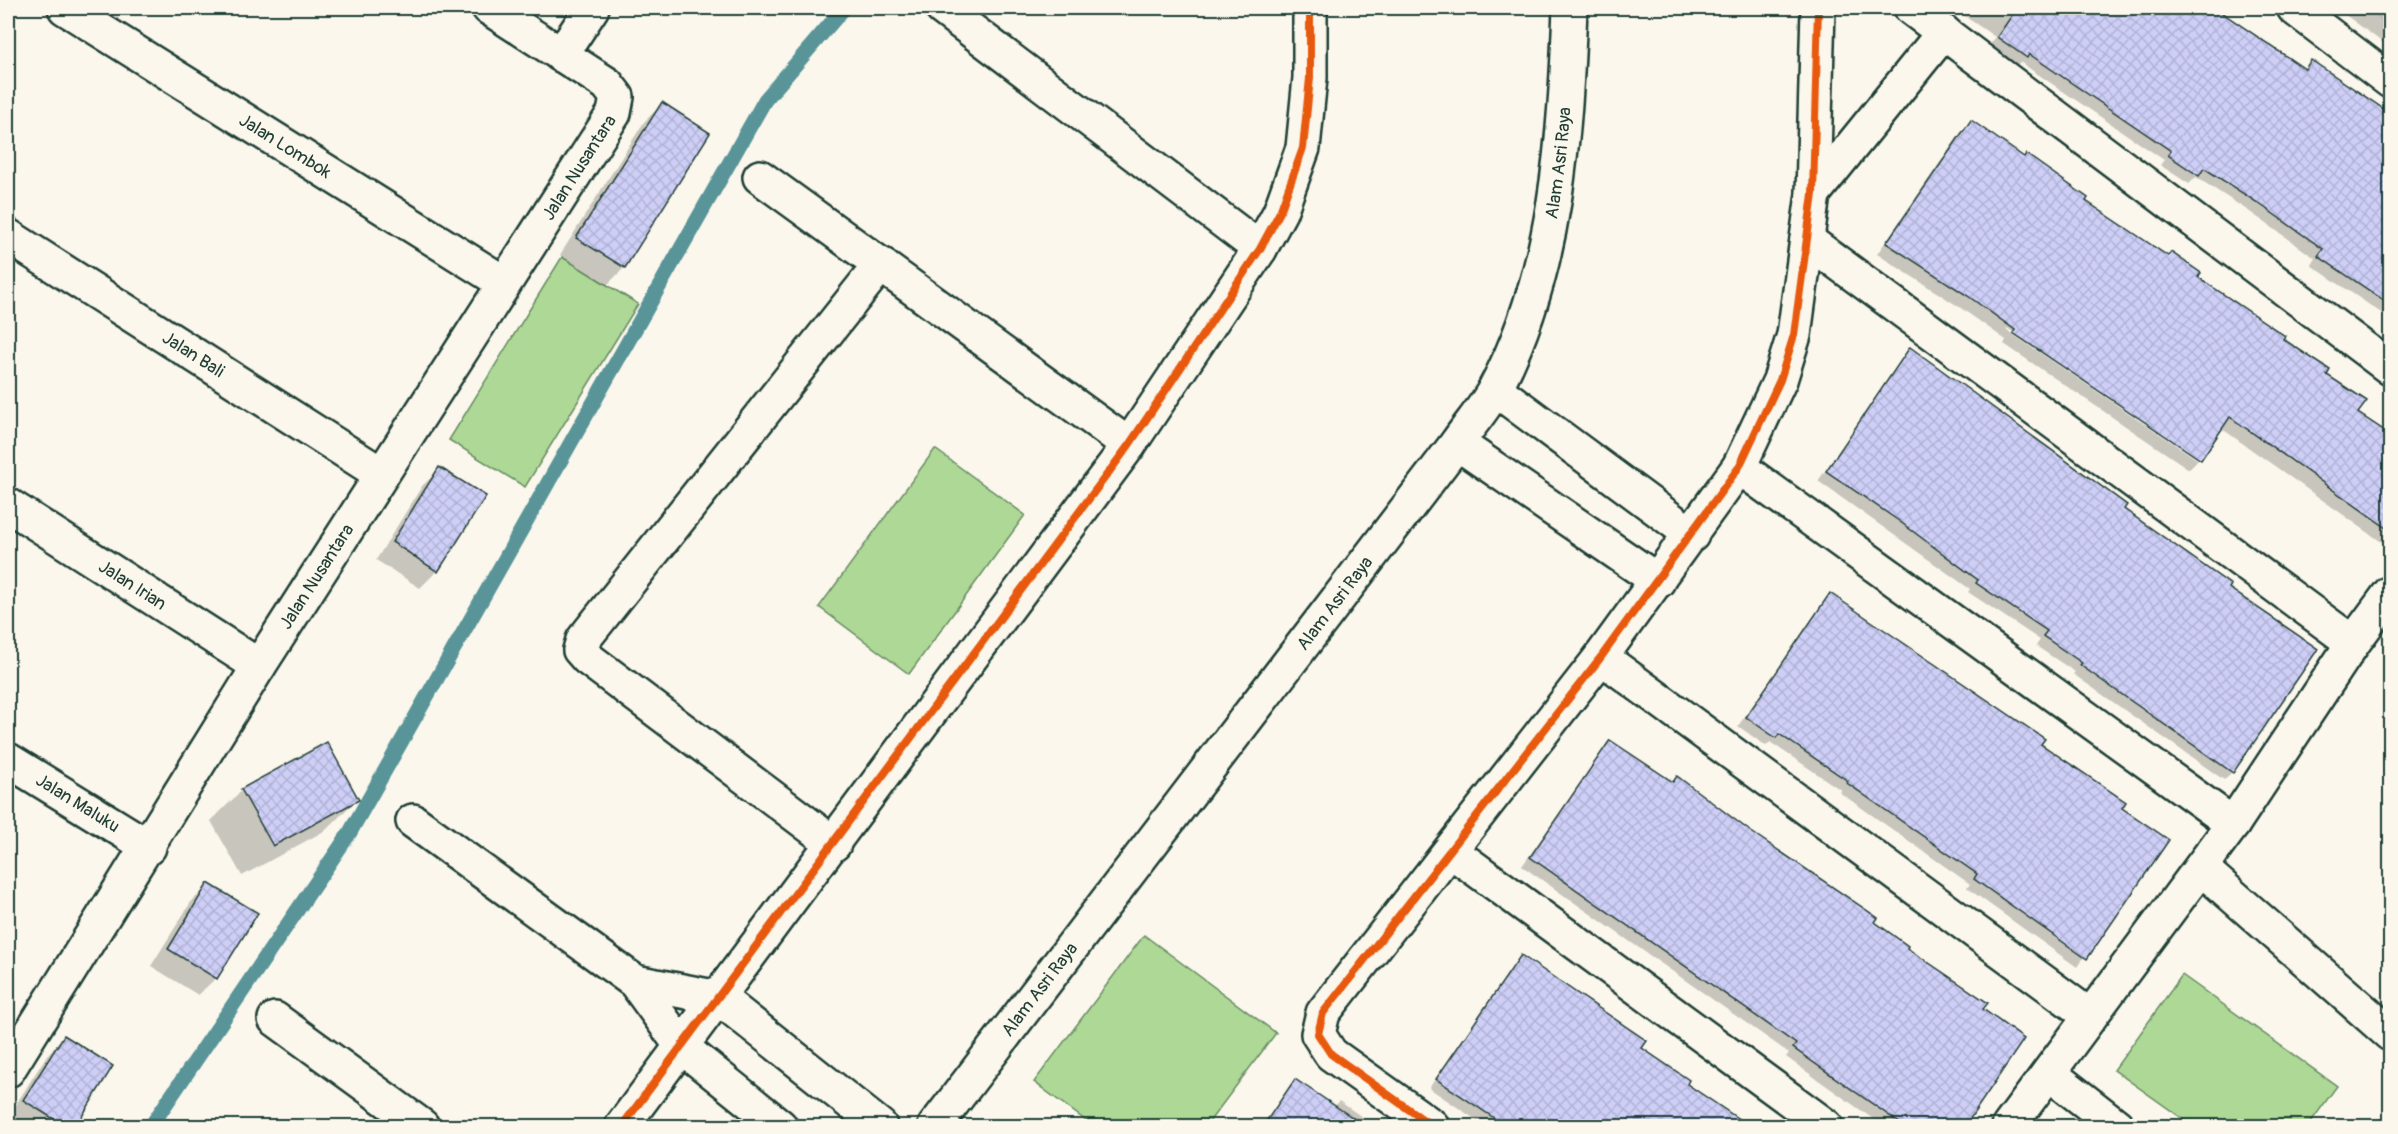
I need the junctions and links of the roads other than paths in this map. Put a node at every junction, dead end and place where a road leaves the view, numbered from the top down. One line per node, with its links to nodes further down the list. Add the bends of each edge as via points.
1 (65, 8): 19 (street, Jalan Lombok)
2 (489, 8): 11 (street)
3 (592, 8): 11 (street)
4 (942, 8): 17 (street)
5 (1310, 8): 17 (street, via 1310,78 1303,148 1280,212)
6 (1570, 8): 21 (street, Alam Asri Raya, via 1565,126 1546,247 1519,339)
7 (1818, 8): 14 (street)
8 (1911, 8): 10 (street)
9 (2294, 8): 12 (street)
10 (1944, 32): 14 (street); 20 (street)
11 (561, 55): 19 (street, Jalan Nusantara, via 607,84 617,97 614,113)
12 (2391, 81)
13 (760, 177): 18 (street)
14 (1813, 194): 16 (street)
15 (8, 236): 25 (street, Jalan Bali)
16 (1808, 240): 24 (street, via 1794,335 1780,380); 30 (street)
17 (1260, 249): 23 (street)
18 (881, 264): 23 (street); 36 (street, via 590,631 580,650)
19 (504, 283): 25 (street, Jalan Nusantara)
20 (2391, 368)
21 (1495, 389): 22 (street, Alam Asri Raya); 27 (street)
22 (1456, 444): 28 (street); 52 (street, Alam Asri Raya)
23 (1129, 445): 36 (street)
24 (1739, 467): 27 (street); 35 (street)
25 (381, 474): 32 (street, Jalan Nusantara)
26 (8, 505): 32 (street, Jalan Irian)
27 (1692, 535): 28 (street)
28 (1658, 581): 31 (street)
29 (2391, 593): 30 (street)
30 (2353, 643): 35 (street)
31 (1601, 657): 38 (street); 42 (street)
32 (259, 666): 37 (street, Jalan Nusantara)
33 (8, 760): 37 (street, Jalan Maluku)
34 (413, 820): 40 (street)
35 (2233, 824): 39 (street)
36 (834, 844): 41 (street)
37 (149, 847): 46 (street, Jalan Nusantara)
38 (1451, 850): 53 (street, via 1323,1013 1318,1034 1331,1054); 54 (street)
39 (2201, 868): 42 (street); 44 (street)
40 (635, 982): 41 (street); 45 (street)
41 (719, 998): 45 (street); 51 (street)
42 (2090, 1016): 47 (street)
43 (275, 1019): 48 (street)
44 (2391, 1034)
45 (683, 1048): 49 (street); 50 (street)
46 (12, 1053)
47 (2049, 1073): 55 (street); 56 (street)
48 (422, 1126)
49 (622, 1126)
50 (780, 1126)
51 (880, 1126)
52 (935, 1126)
53 (1432, 1126)
54 (1826, 1126)
55 (2009, 1126)
56 (2117, 1126)

